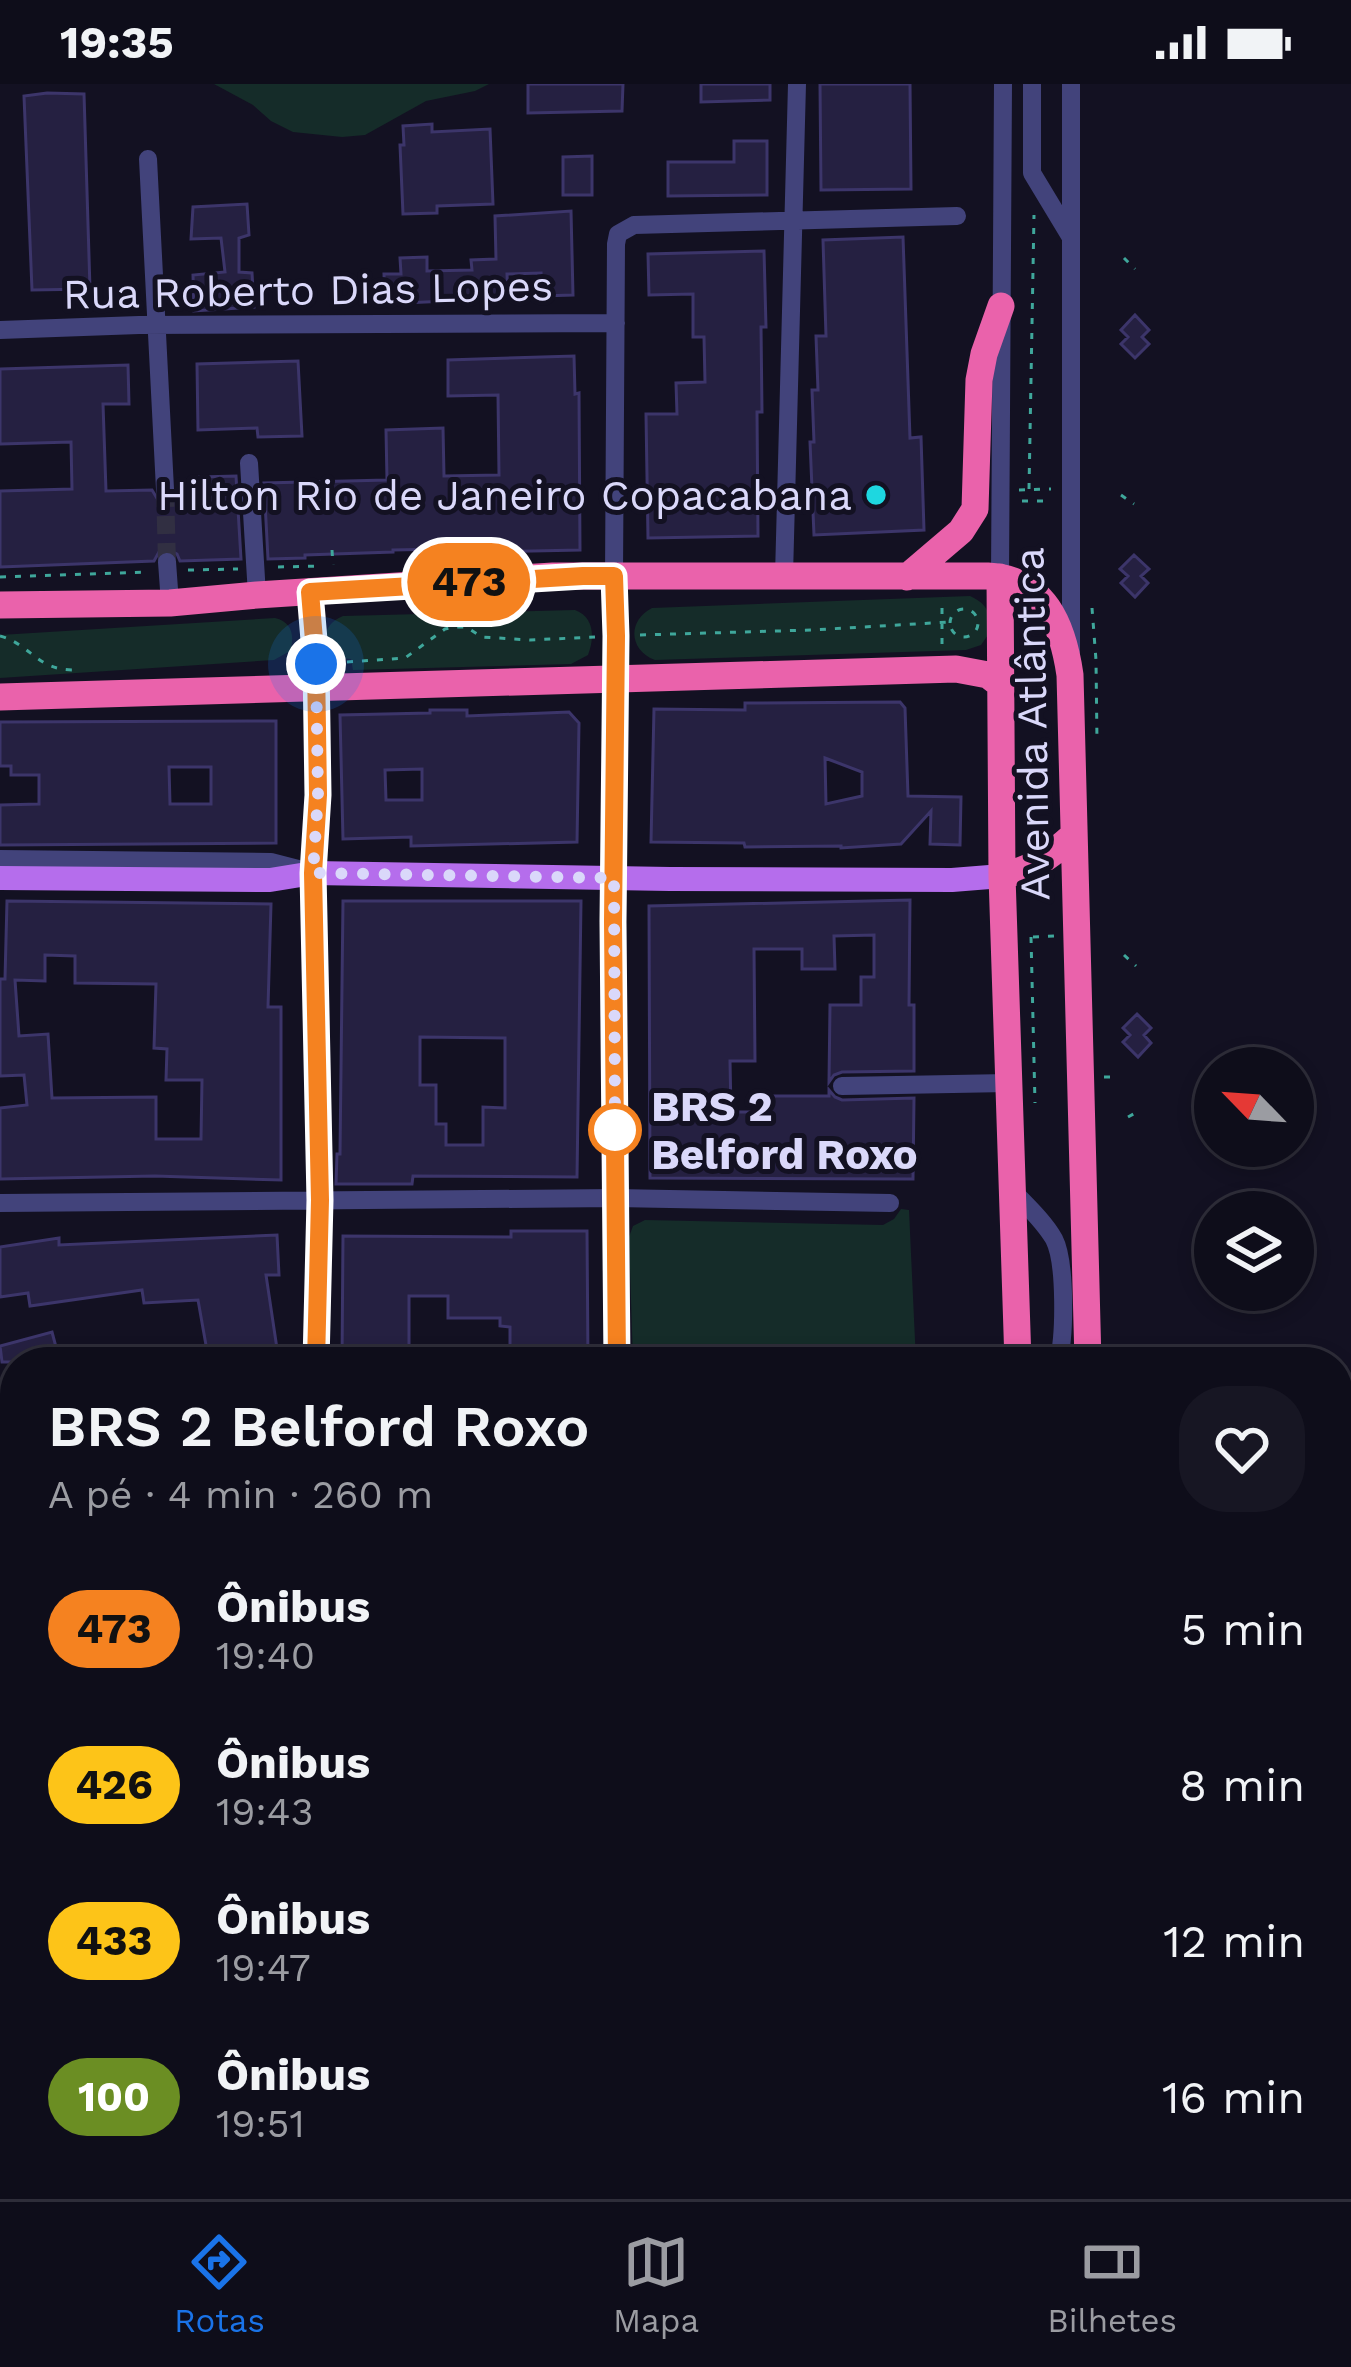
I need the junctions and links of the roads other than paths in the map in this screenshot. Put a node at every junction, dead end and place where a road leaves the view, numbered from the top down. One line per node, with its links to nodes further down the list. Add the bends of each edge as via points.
1 (797, 84): 7 (street)
2 (1003, 84): 9 (street, Avenida Atlântica)
3 (1032, 84): 8 (street, via 1031,166)
4 (1071, 84): 8 (street, Avenida Atlântica)
5 (148, 159): 11 (street)
6 (957, 216): 7 (street)
7 (794, 221): 10 (street, via 634,225 619,233); 17 (street)
8 (1070, 236): 24 (street, Avenida Atlântica)
9 (1001, 306): 18 (highway, via 980,380 974,509 961,531); 19 (street, Avenida Atlântica)
10 (616, 323): 11 (street, Rua Roberto Dias Lopes); 16 (street)
11 (158, 326): 12 (street, Rua Roberto Dias Lopes); 14 (street)
12 (0, 330)
13 (248, 463): 20 (street)
14 (166, 489)
15 (167, 566): 22 (street)
16 (614, 576): 17 (highway); 21 (highway); 25 (main road)
17 (784, 576): 18 (highway)
18 (907, 577): 19 (highway)
19 (1000, 577): 24 (highway, via 1045,604 1062,632); 26 (highway, Avenida Atlântica)
20 (256, 581): 21 (highway); 22 (highway)
21 (310, 592): 27 (street)
22 (170, 603): 23 (highway)
23 (0, 605)
24 (1070, 675): 29 (highway, Avenida Atlântica)
25 (614, 680): 26 (highway, via 956,669); 27 (highway); 34 (main road)
26 (1001, 685): 32 (highway, Avenida Atlântica)
27 (316, 686): 28 (highway); 31 (street)
28 (0, 697)
29 (1074, 836): 32 (highway, via 1030,869); 46 (highway, Avenida Atlântica)
30 (0, 859): 31 (street, via 271,862)
31 (313, 873): 33 (main road, via 270,880); 34 (main road); 39 (street)
32 (1002, 876): 34 (main road); 35 (highway, Avenida Atlântica)
33 (0, 878)
34 (614, 878): 38 (main road)
35 (1008, 1083): 36 (street); 37 (highway, Avenida Atlântica)
36 (842, 1086)
37 (1010, 1188): 44 (highway, Avenida Atlântica); 45 (street, via 1056,1242)
38 (616, 1198): 39 (street); 41 (street); 43 (main road)
39 (320, 1200): 40 (street); 42 (street)
40 (0, 1202)
41 (890, 1203)
42 (316, 1347)
43 (617, 1347)
44 (1017, 1347)
45 (1061, 1347)
46 (1088, 1347)

